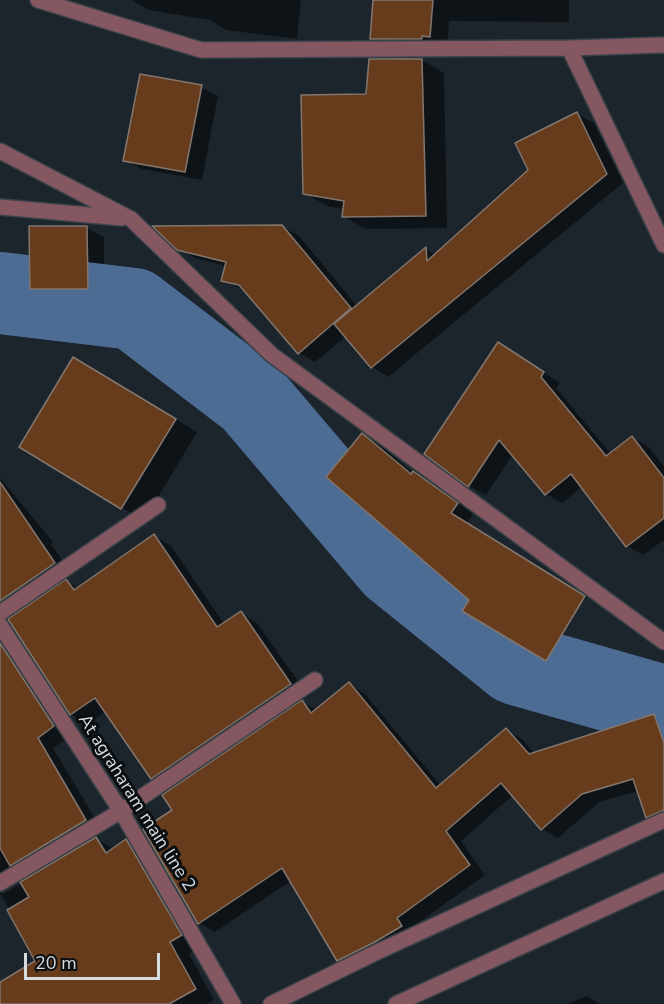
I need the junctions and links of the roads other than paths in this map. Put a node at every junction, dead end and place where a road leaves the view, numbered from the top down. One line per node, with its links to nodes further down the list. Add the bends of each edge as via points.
1 (38, 0): 3 (street, via 201,50)
2 (664, 45): 3 (street)
3 (569, 48): 7 (street)
4 (0, 151): 6 (street)
5 (0, 207): 6 (street)
6 (131, 219): 11 (street, via 272,355)
7 (664, 245)
8 (158, 505): 9 (street)
9 (0, 613)
10 (0, 625): 13 (street, At agraharam main line 2)
11 (664, 642)
12 (315, 680): 13 (street)
13 (121, 811): 16 (street); 17 (street, At agraharam main line 2)
14 (664, 820): 18 (street)
15 (664, 881): 19 (street)
16 (0, 883)
17 (233, 1004)
18 (271, 1004)
19 (396, 1004)

